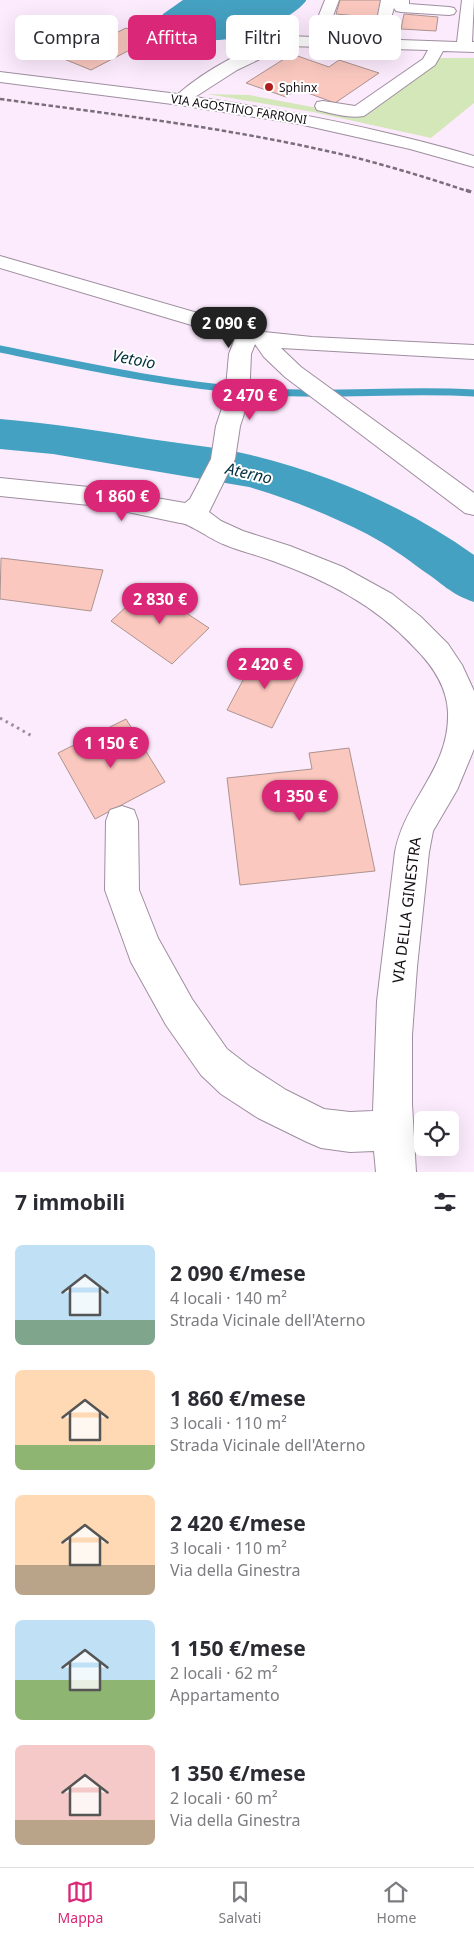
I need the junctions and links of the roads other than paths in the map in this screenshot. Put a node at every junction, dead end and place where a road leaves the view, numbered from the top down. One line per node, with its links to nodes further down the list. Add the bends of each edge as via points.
1 (332, 0): 6 (street)
2 (388, 0): 7 (street)
3 (402, 0): 5 (street, via 401,8)
4 (469, 0): 8 (street)
5 (453, 6): 11 (street)
6 (326, 15)
7 (385, 15)
8 (470, 25): 10 (street)
9 (401, 47): 11 (street)
10 (469, 47): 11 (street)
11 (438, 51): 12 (street); 18 (street, via 358,112)
12 (299, 58)
13 (264, 60): 16 (street)
14 (40, 68): 16 (street, via 149,84)
15 (0, 77): 17 (street, VIA AGOSTINO FARRONI)
16 (198, 86): 17 (street)
17 (182, 100): 20 (street, VIA AGOSTINO FARRONI, via 334,125)
18 (305, 102)
19 (474, 144): 20 (street)
20 (466, 160)
21 (0, 262): 22 (street)
22 (255, 337): 23 (street, via 322,345); 25 (street, via 242,344 237,399 226,432 223,458); 26 (street, via 303,379)
23 (474, 352)
24 (0, 487): 25 (street, via 91,496 180,514)
25 (200, 501): 28 (street, VIA DELLA GINESTRA, via 204,524 225,536 312,564 352,583 392,608 432,646 453,672 458,686 463,712 458,749 450,775 420,823 414,839 395,1001)
26 (474, 506)
27 (122, 821): 28 (street, via 122,890 144,949 179,1012 214,1062 272,1104 321,1128 350,1132)
28 (392, 1130): 29 (street, VIA DELLA GINESTRA)
29 (396, 1172)

